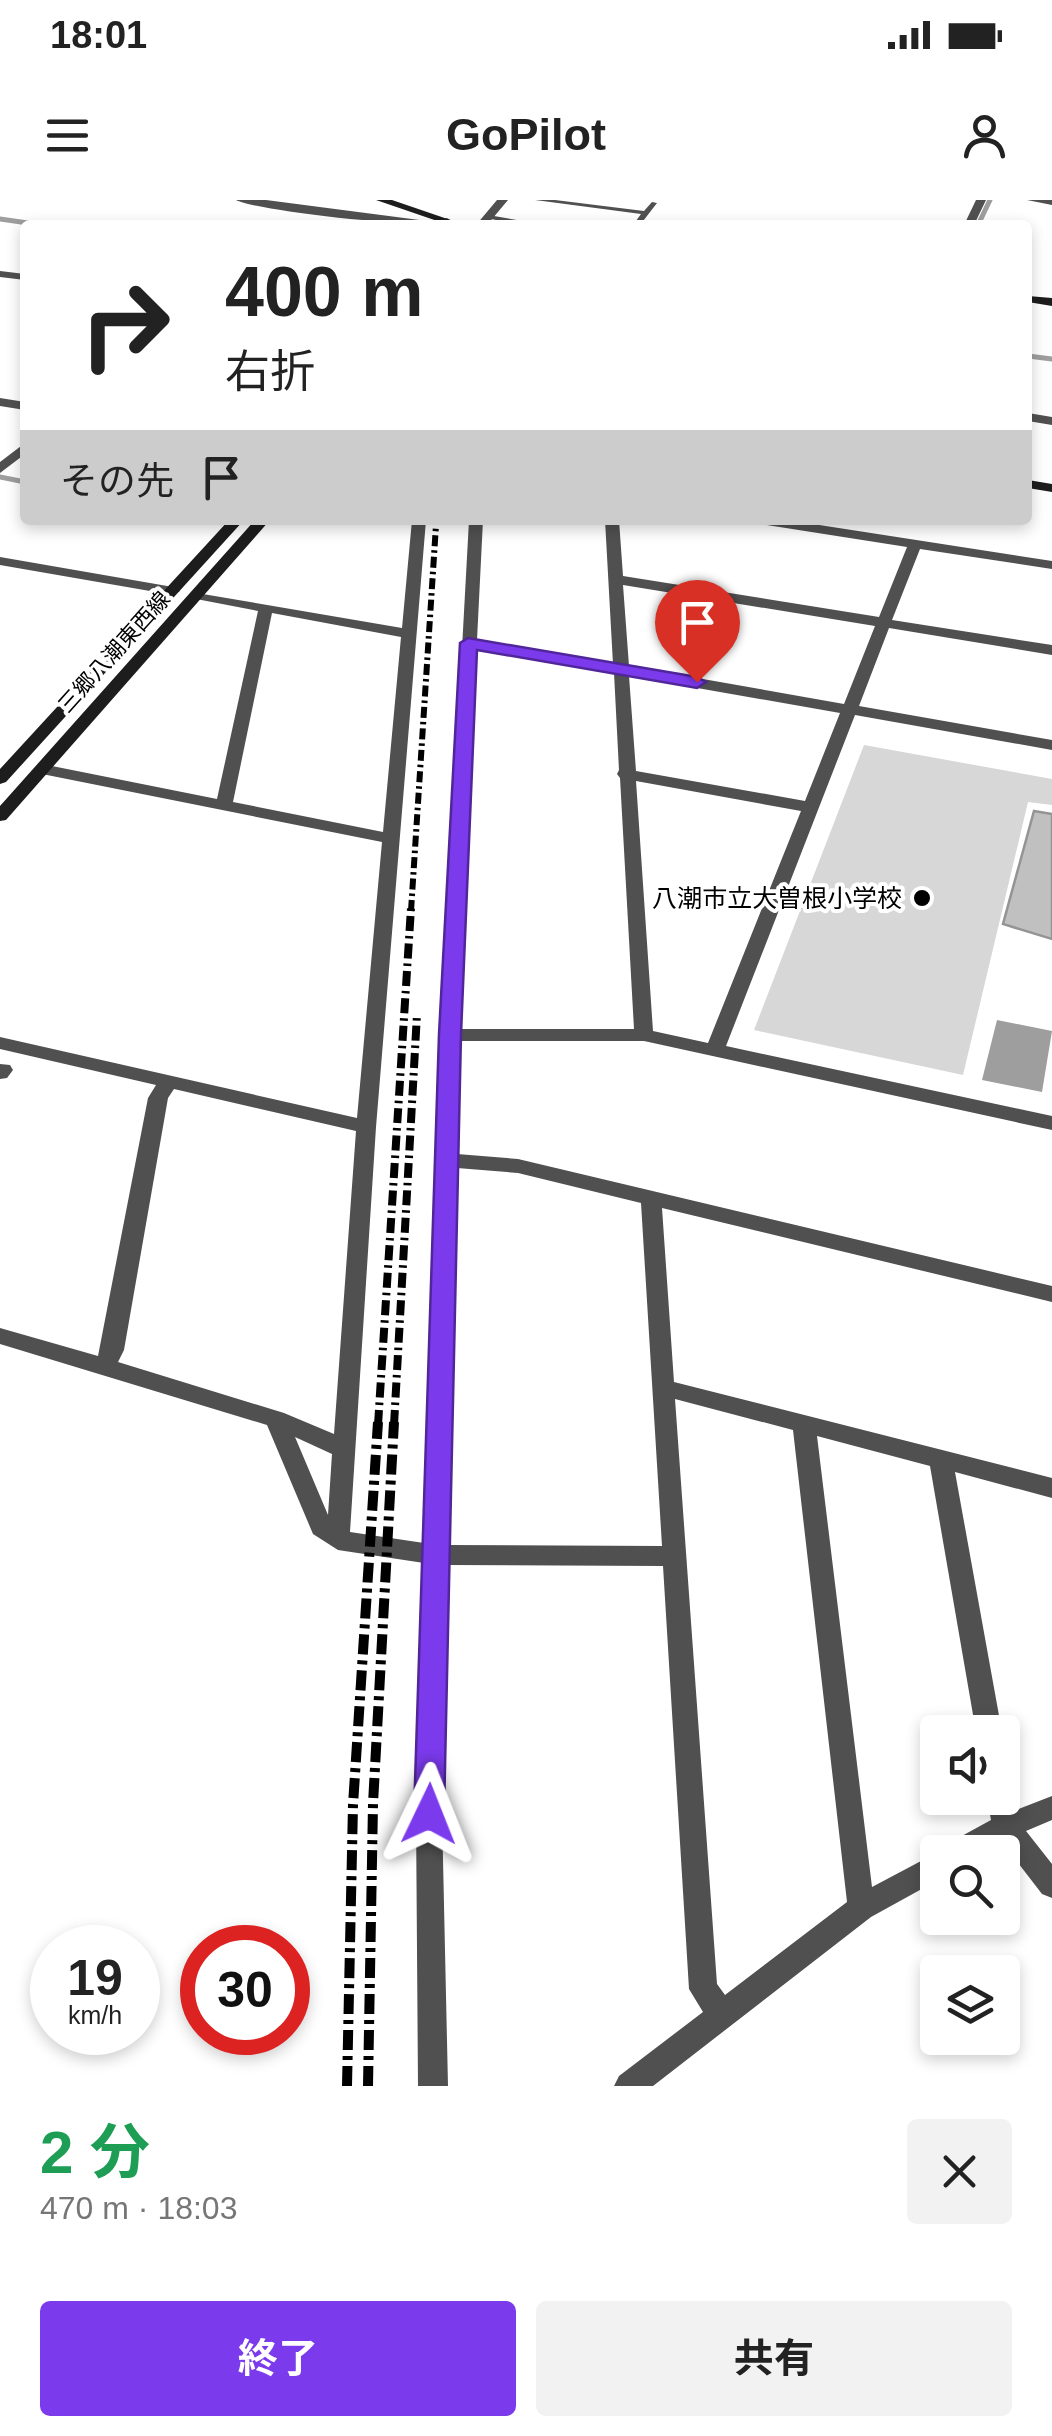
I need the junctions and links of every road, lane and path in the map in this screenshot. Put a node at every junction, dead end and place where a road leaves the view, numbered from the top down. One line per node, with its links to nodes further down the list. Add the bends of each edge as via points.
1 (241, 200): 10 (street)
2 (382, 200): 11 (street)
3 (503, 200): 12 (street)
4 (538, 200): 6 (lane)
5 (1032, 200): 7 (street)
6 (563, 201): 9 (lane)
7 (1052, 202)
8 (654, 203): 9 (lane)
9 (646, 213): 13 (lane)
10 (396, 220)
11 (444, 220)
12 (486, 220)
13 (640, 220)
14 (20, 451): 15 (street)
15 (0, 469)
16 (232, 525): 26 (street, 三郷八潮東西線)
17 (259, 525): 27 (street, 三郷八潮東西線)
18 (418, 525): 30 (street)
19 (476, 525): 31 (street)
20 (612, 525): 25 (street)
21 (830, 525): 22 (street)
22 (915, 544): 24 (street); 29 (street)
23 (0, 562): 26 (street)
24 (1052, 566)
25 (615, 580): 29 (street); 33 (street)
26 (173, 591): 37 (street, 三郷八潮東西線)
27 (196, 596): 28 (street); 36 (street, 三郷八潮東西線)
28 (266, 608): 30 (street); 39 (street)
29 (883, 622): 32 (street); 34 (street)
30 (410, 634): 42 (street)
31 (468, 643): 33 (street); 43 (street)
32 (1052, 650)
33 (621, 669): 34 (street); 38 (street)
34 (849, 709): 35 (street); 40 (street)
35 (1052, 745)
36 (42, 770): 39 (street); 41 (street, 三郷八潮東西線)
37 (4, 771)
38 (625, 774): 40 (street); 44 (street)
39 (224, 806): 42 (street)
40 (810, 806): 46 (street)
41 (0, 816)
42 (391, 840): 49 (street)
43 (450, 1034): 44 (street); 50 (street)
44 (644, 1036): 46 (street)
45 (0, 1043): 47 (street)
46 (714, 1048): 48 (street)
47 (168, 1083): 49 (street); 54 (street, via 158,1098 113,1350)
48 (1052, 1123)
49 (366, 1127): 58 (street)
50 (447, 1160): 51 (street, via 518,1166); 62 (street)
51 (651, 1200): 52 (street); 55 (street)
52 (1052, 1294)
53 (0, 1336): 54 (street)
54 (104, 1366): 56 (street)
55 (665, 1388): 57 (street); 63 (street)
56 (276, 1419): 58 (street); 61 (street, via 321,1526)
57 (804, 1424): 59 (street); 71 (street)
58 (344, 1450): 61 (street)
59 (941, 1460): 60 (street); 64 (street)
60 (1052, 1488)
61 (338, 1540): 62 (street)
62 (436, 1556): 63 (street); 73 (street, via 429,1814)
63 (676, 1556): 72 (street, via 703,1989)
64 (986, 1715)
65 (1052, 1808): 67 (street)
66 (1004, 1815): 67 (street)
67 (1006, 1826): 68 (street); 70 (street)
68 (990, 1835)
69 (920, 1875): 71 (street)
70 (1052, 1885)
71 (861, 1908): 72 (street)
72 (721, 2012): 74 (street)
73 (433, 2086)
74 (630, 2086)

